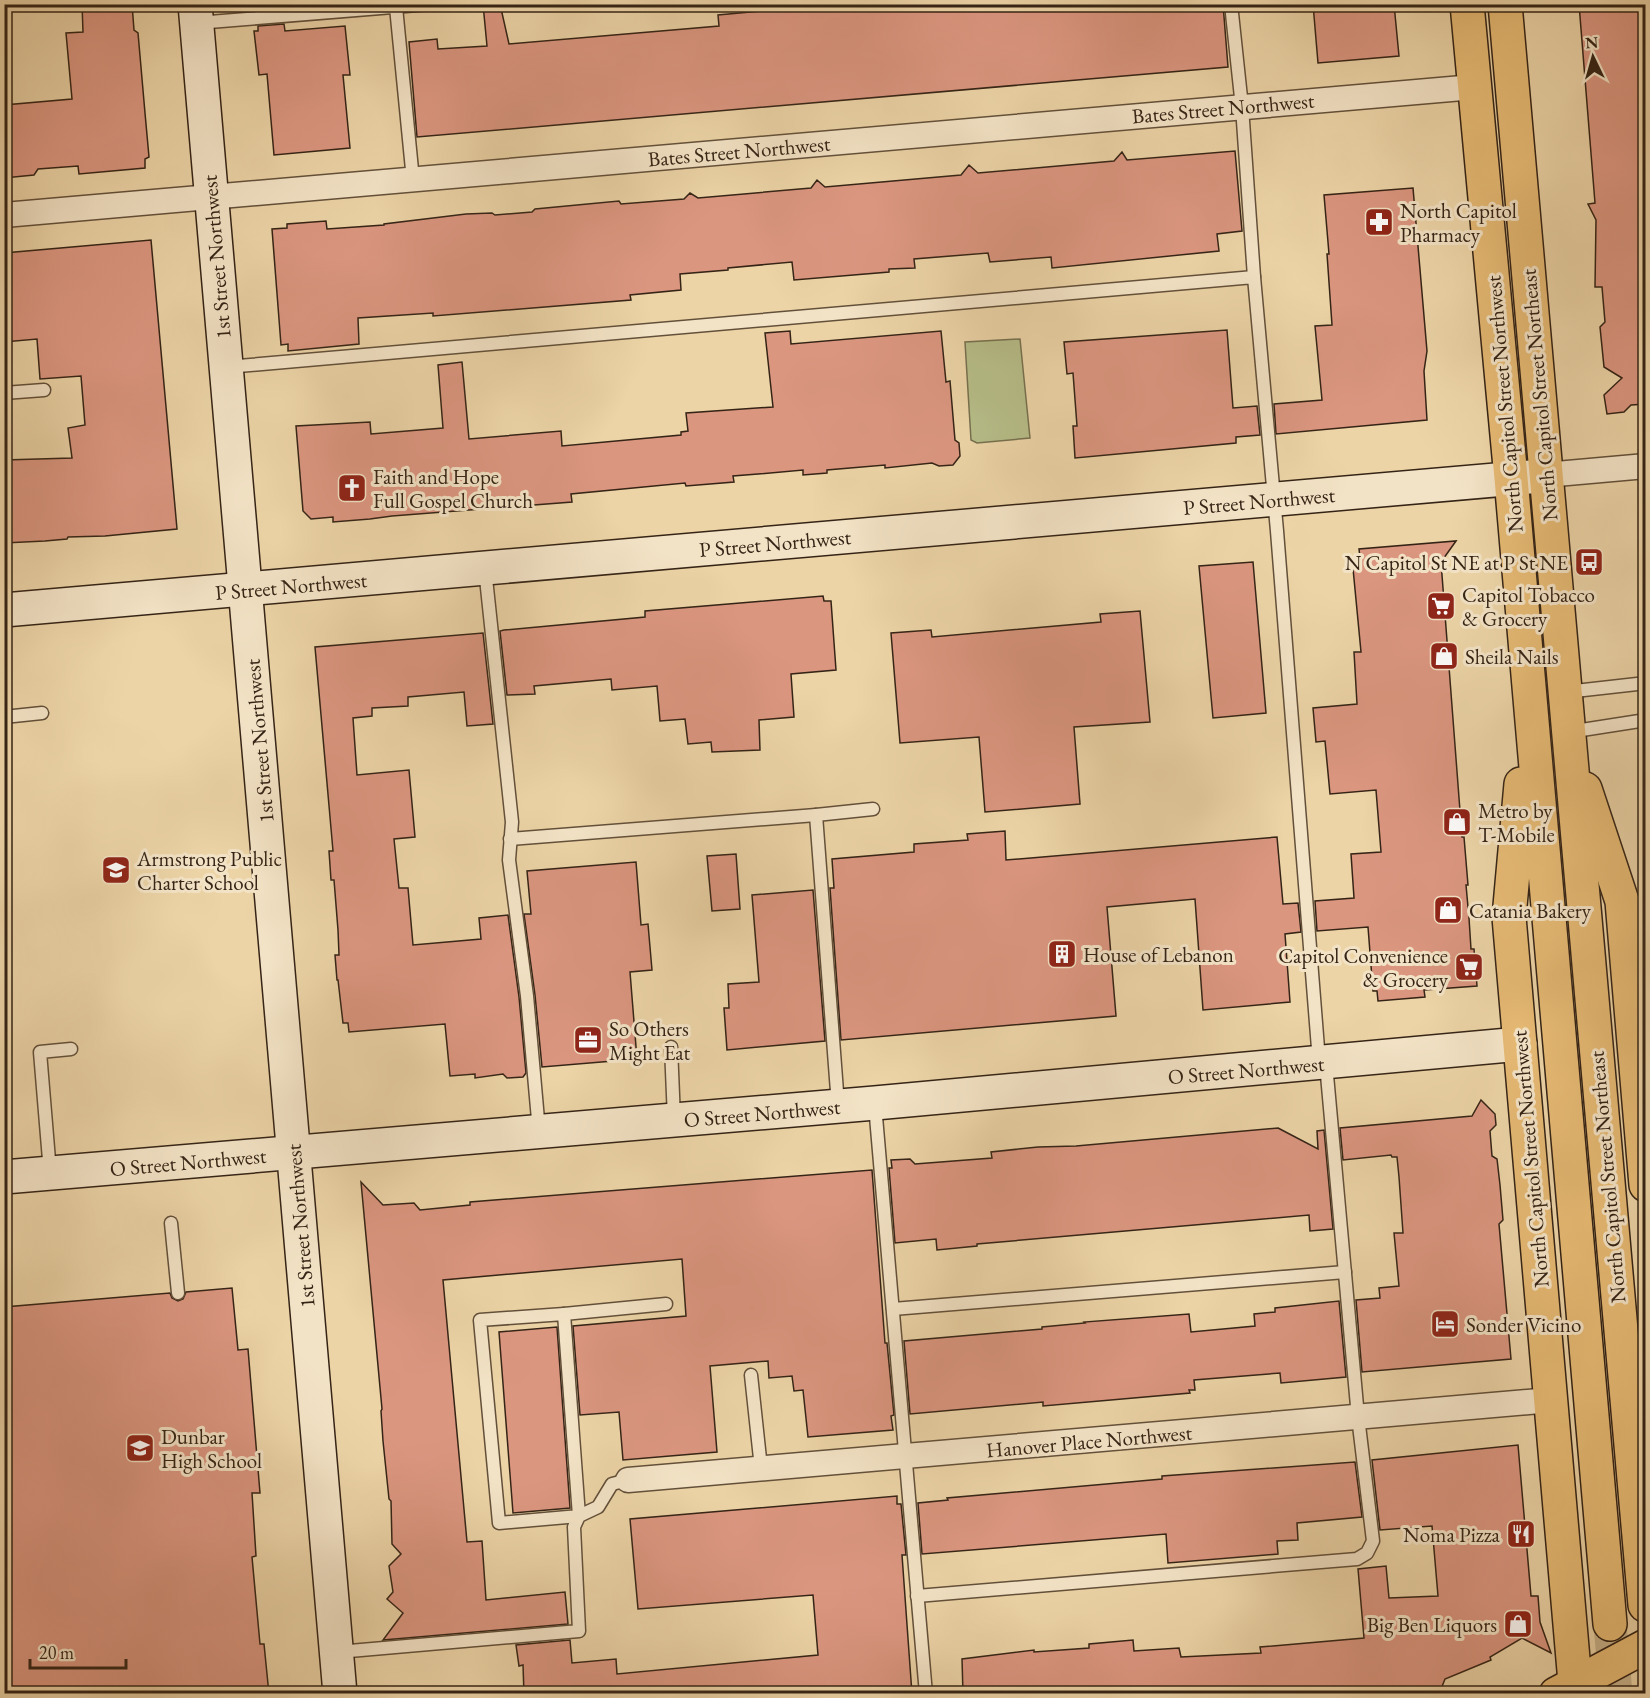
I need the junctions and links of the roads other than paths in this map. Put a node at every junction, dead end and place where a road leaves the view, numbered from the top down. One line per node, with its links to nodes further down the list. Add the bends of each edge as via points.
1 (430, 4): 5 (lane)
2 (1231, 4): 8 (lane)
3 (1467, 4): 7 (main road, North Capitol Street Northwest)
4 (1505, 4): 17 (main road, North Capitol Street Northeast)
5 (396, 7): 6 (lane); 9 (lane)
6 (195, 14): 10 (street, 1st Street Northwest)
7 (1474, 87): 8 (street, Bates Street Northwest); 18 (main road, North Capitol Street Northwest)
8 (1242, 106): 9 (street, Bates Street Northwest); 12 (lane)
9 (413, 180): 10 (street, Bates Street Northwest)
10 (211, 197): 11 (street, Bates Street Northwest); 13 (street, 1st Street Northwest)
11 (4, 215)
12 (1254, 277): 13 (lane); 19 (lane)
13 (226, 367): 21 (street, 1st Street Northwest)
14 (44, 390): 15 (lane)
15 (4, 393)
16 (1646, 466): 17 (street)
17 (1545, 476): 18 (street, P Street Northwest); 24 (main road, North Capitol Street Northeast)
18 (1511, 478): 19 (street, P Street Northwest); 25 (main road, North Capitol Street Northwest)
19 (1275, 499): 20 (street, P Street Northwest); 37 (lane, via 1291,786)
20 (485, 568): 21 (street, P Street Northwest); 32 (lane, via 512,822)
21 (245, 589): 22 (street, P Street Northwest); 42 (street, 1st Street Northwest)
22 (4, 610)
23 (1646, 682): 24 (lane)
24 (1564, 692): 29 (main road, North Capitol Street Northeast)
25 (1528, 696): 34 (main road, North Capitol Street Northwest, via 1509,917); 61 (main road, North Capitol Street Northwest)
26 (42, 713): 27 (lane)
27 (4, 717)
28 (1646, 720): 29 (lane)
29 (1568, 741): 33 (main road, North Capitol Street Northeast, via 1622,901); 60 (main road, North Capitol Street Northeast)
30 (873, 809): 31 (lane)
31 (816, 815): 32 (lane); 39 (lane)
32 (510, 839): 41 (lane, via 509,860)
33 (1639, 1035): 45 (main road, North Capitol Street Northeast)
34 (1520, 1044): 37 (street, O Street Northwest); 53 (main road, North Capitol Street Northwest)
35 (671, 1047): 40 (lane)
36 (71, 1049): 43 (lane, via 40,1052)
37 (1322, 1063): 38 (street, O Street Northwest); 47 (lane)
38 (875, 1103): 39 (street, O Street Northwest); 50 (lane)
39 (838, 1106): 40 (street, O Street Northwest)
40 (674, 1120): 41 (street, O Street Northwest)
41 (539, 1132): 42 (street, O Street Northwest)
42 (294, 1153): 43 (street, O Street Northwest); 63 (street, 1st Street Northwest)
43 (50, 1173): 44 (street, O Street Northwest)
44 (4, 1178)
45 (1646, 1185)
46 (171, 1223): 48 (lane)
47 (1345, 1272): 50 (lane); 54 (lane)
48 (178, 1293)
49 (666, 1304): 51 (lane)
50 (893, 1309): 55 (lane)
51 (564, 1314): 58 (lane); 58 (lane, via 480,1320 499,1523)
52 (751, 1375): 56 (lane)
53 (1551, 1400): 54 (street, Hanover Place Northwest); 64 (main road, North Capitol Street Northwest)
54 (1358, 1417): 55 (street, Hanover Place Northwest); 59 (lane, via 1373,1541 1367,1553 1357,1559)
55 (905, 1457): 56 (street, Hanover Place Northwest); 59 (lane)
56 (761, 1468): 57 (street, Hanover Place Northwest)
57 (628, 1480): 58 (lane, via 612,1484 598,1507)
58 (579, 1516): 63 (lane, via 574,1527 579,1631)
59 (917, 1596): 66 (lane)
60 (1645, 1605)
61 (1610, 1624)
62 (1646, 1646): 64 (main road)
63 (336, 1652): 65 (street, 1st Street Northwest)
64 (1569, 1690)
65 (340, 1694)
66 (926, 1694)

